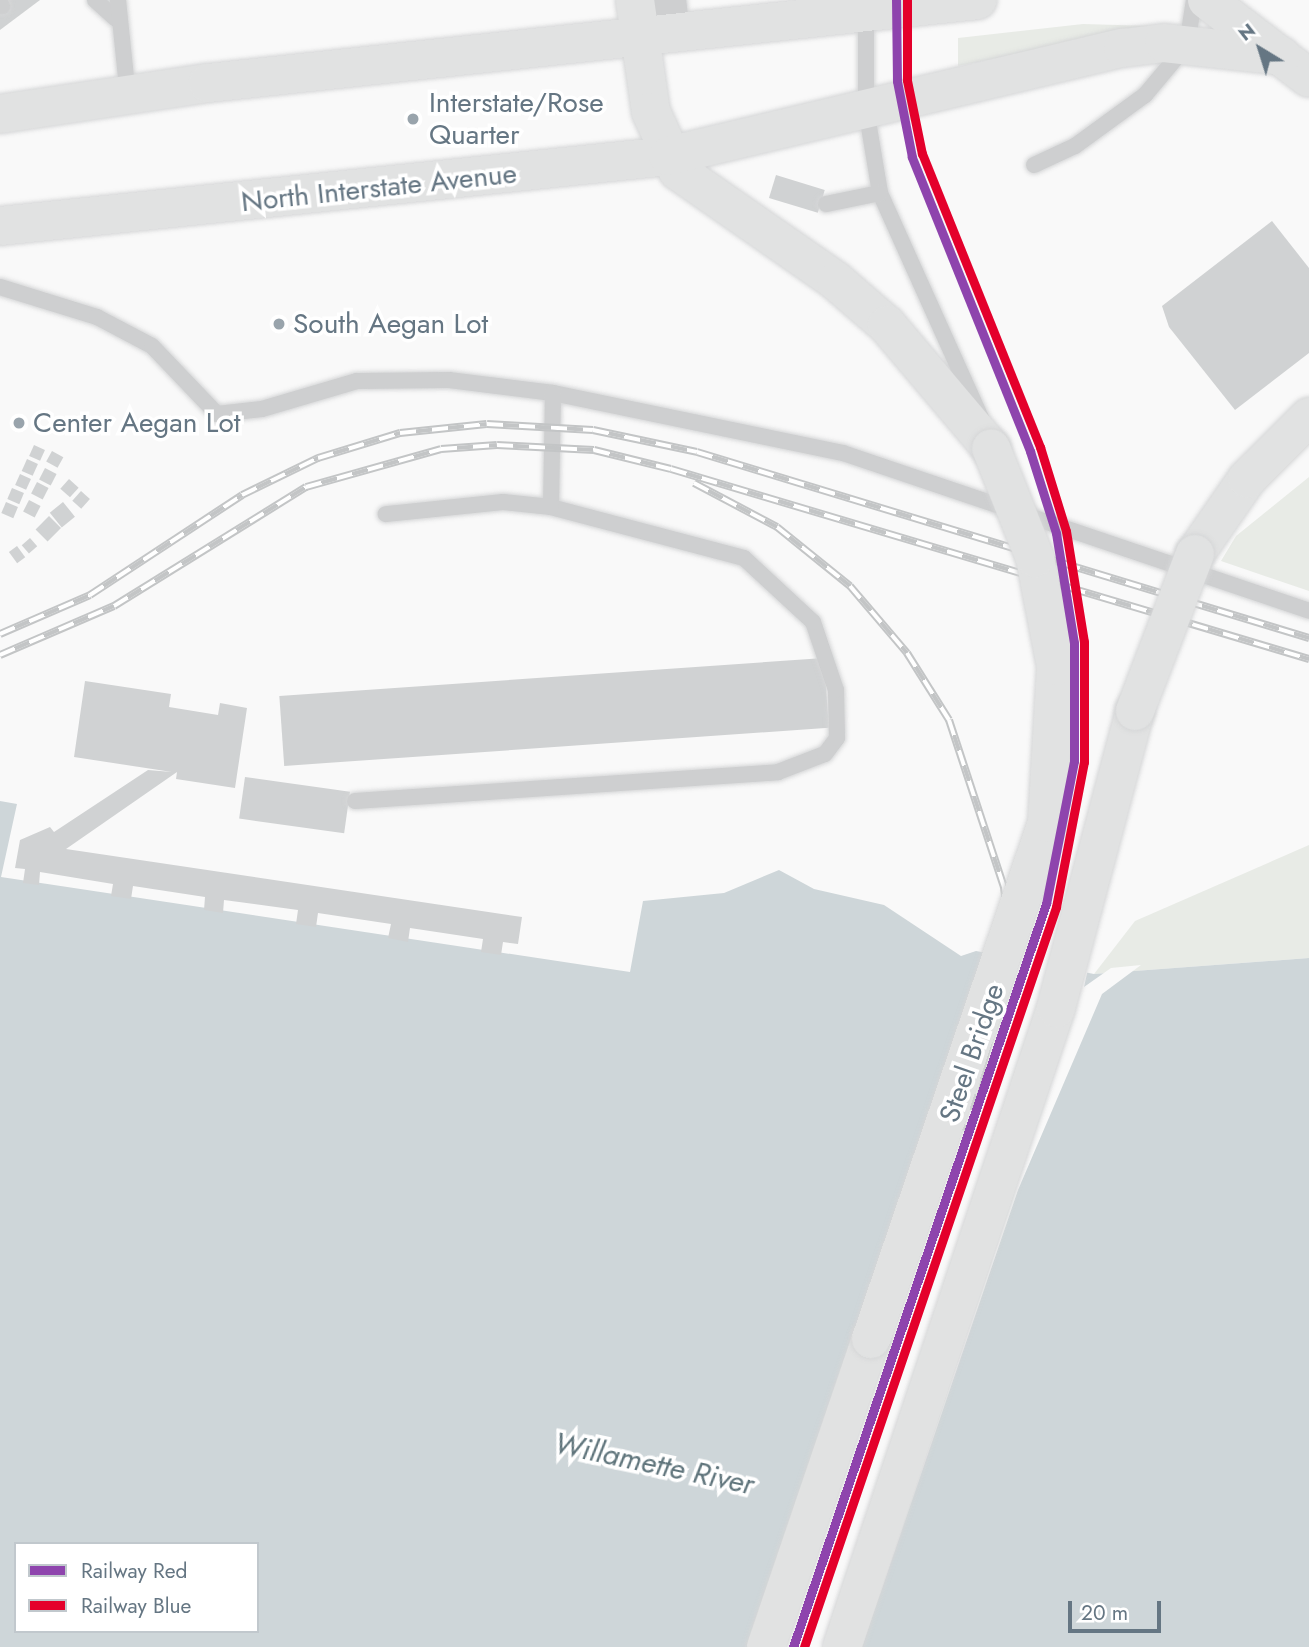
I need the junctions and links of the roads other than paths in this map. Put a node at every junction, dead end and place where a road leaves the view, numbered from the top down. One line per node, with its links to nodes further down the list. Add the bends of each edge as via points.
1 (95, 0): 8 (lane)
2 (118, 0): 8 (lane)
3 (978, 0): 6 (main road)
4 (1194, 0): 9 (lane)
5 (1208, 0): 10 (main road)
6 (866, 5): 7 (main road); 12 (lane)
7 (654, 16): 11 (main road); 14 (main road, Steel Bridge, via 650,112)
8 (116, 19): 11 (lane)
9 (1176, 44): 10 (main road, North Interstate Avenue); 12 (main road, North Interstate Avenue); 15 (lane, via 1145,95 1075,146)
10 (1295, 67)
11 (128, 97): 13 (main road)
12 (866, 109): 14 (main road, North Interstate Avenue); 16 (lane)
13 (0, 114)
14 (668, 156): 18 (main road, North Interstate Avenue); 22 (main road, Steel Bridge, via 700,192 836,281 887,325)
15 (1034, 165)
16 (880, 193): 17 (lane); 22 (lane, via 975,394)
17 (826, 205)
18 (0, 226)
19 (0, 286): 20 (lane, via 97,317 152,346 217,414 262,409 357,381 449,380)
20 (553, 393): 23 (lane); 25 (lane, via 843,453)
21 (1309, 417): 28 (main road, bridge, via 1247,479 1195,554 1135,711 1056,1008)
22 (992, 448): 27 (main road, Steel Bridge, bridge, via 1035,558 1056,666 1047,823)
23 (551, 507): 24 (lane, via 503,502); 26 (lane, via 692,539 744,558 770,577 820,637 836,690 837,738 825,754 778,772)
24 (386, 514)
25 (1309, 611)
26 (355, 801)
27 (766, 1647)
28 (842, 1647)

